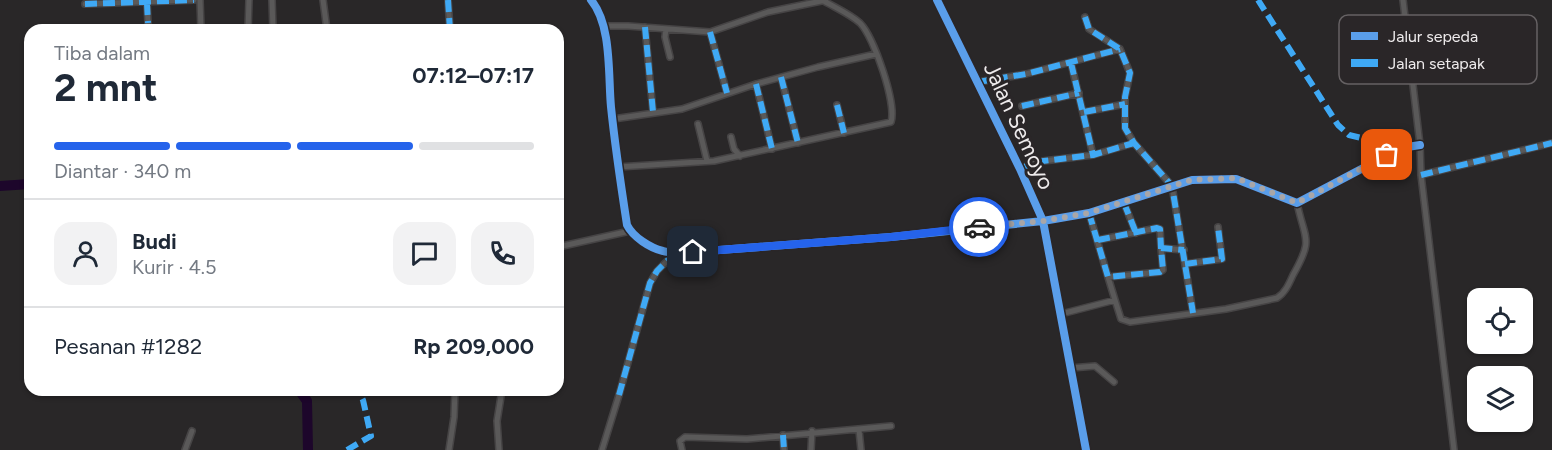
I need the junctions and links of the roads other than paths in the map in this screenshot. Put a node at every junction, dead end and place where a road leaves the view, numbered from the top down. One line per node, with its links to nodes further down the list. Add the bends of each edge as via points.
1 (194, 0): 11 (street)
2 (200, 0): 17 (street)
3 (249, 0): 18 (street)
4 (272, 0): 19 (street)
5 (323, 0): 20 (street)
6 (448, 0): 21 (street)
7 (591, 0): 22 (street)
8 (825, 0): 25 (street, via 768,12); 27 (street, via 862,25)
9 (937, 0): 31 (street, Jalan Semoyo)
10 (1403, 0): 14 (street)
11 (160, 1): 12 (street)
12 (147, 3): 13 (street); 16 (street)
13 (85, 4)
14 (1405, 15)
15 (1085, 16): 26 (street, via 1089,29)
16 (148, 23)
17 (201, 24)
18 (248, 24)
19 (273, 24)
20 (326, 24)
21 (450, 24)
22 (604, 26): 23 (street); 41 (street)
23 (645, 27): 24 (street); 39 (street)
24 (666, 29): 25 (street); 28 (street, via 664,37)
25 (710, 32): 34 (street)
26 (1120, 49): 29 (street); 36 (street, via 1130,74)
27 (876, 54): 30 (street); 43 (street, via 889,94 891,122)
28 (670, 57)
29 (1071, 63): 31 (street); 35 (street)
30 (781, 77): 32 (street); 46 (street)
31 (978, 82): 54 (street, Jalan Semoyo)
32 (756, 84): 34 (street); 49 (street)
33 (1413, 84): 48 (street)
34 (727, 93): 39 (street, via 682,109)
35 (1079, 93): 38 (street); 40 (street)
36 (1125, 104): 40 (street); 47 (street, via 1125,128)
37 (837, 105): 43 (street)
38 (1022, 106)
39 (653, 112): 41 (street)
40 (1084, 112): 50 (street)
41 (613, 119): 53 (street)
42 (698, 124): 52 (street)
43 (844, 133): 46 (street)
44 (731, 137): 51 (street)
45 (1552, 142): 55 (street)
46 (798, 143): 49 (street)
47 (1134, 143): 50 (street); 56 (street)
48 (1420, 145): 55 (street); 58 (street, via 1387,155)
49 (772, 149): 51 (street)
50 (1093, 155): 54 (street, via 1035,162)
51 (740, 156): 52 (street)
52 (707, 161): 53 (street)
53 (618, 168): 62 (street)
54 (1020, 169): 60 (street, Jalan Semoyo)
55 (1421, 175): 92 (street)
56 (1172, 186): 57 (street); 58 (street, via 1191,180 1236,178); 67 (street)
57 (1124, 203): 59 (street); 63 (street)
58 (1297, 203): 72 (street, via 1306,231 1306,249 1284,293 1277,298)
59 (1089, 213): 60 (street); 64 (street)
60 (1043, 221): 68 (street, via 891,237); 73 (street, Jalan Semoyo)
61 (1218, 227): 69 (street, via 1222,259)
62 (630, 231): 65 (street); 68 (street, via 664,252)
63 (1136, 233): 64 (street); 66 (street, via 1160,229)
64 (1098, 240): 70 (street)
65 (564, 246)
66 (1161, 248): 67 (street); 70 (street, via 1160,272)
67 (1184, 250): 69 (street)
68 (676, 252): 86 (street, via 648,287)
69 (1185, 264): 72 (street)
70 (1108, 277): 71 (street)
71 (1115, 300): 72 (street, via 1125,322); 73 (street)
72 (1193, 313)
73 (1061, 314): 74 (street, Jalan Semoyo)
74 (1071, 369): 75 (street, via 1095,366); 91 (street, Jalan Semoyo)
75 (1114, 382)
76 (455, 396): 84 (street)
77 (501, 396): 85 (street, via 497,421)
78 (891, 426): 79 (street)
79 (859, 430): 81 (street); 90 (street)
80 (192, 431): 83 (street)
81 (812, 431): 82 (street); 89 (street)
82 (783, 435): 87 (street, via 747,439 685,437 680,441); 88 (street)
83 (185, 450)
84 (449, 450)
85 (499, 450)
86 (602, 450)
87 (682, 450)
88 (784, 450)
89 (811, 450)
90 (861, 450)
91 (1086, 450)
92 (1454, 450)

